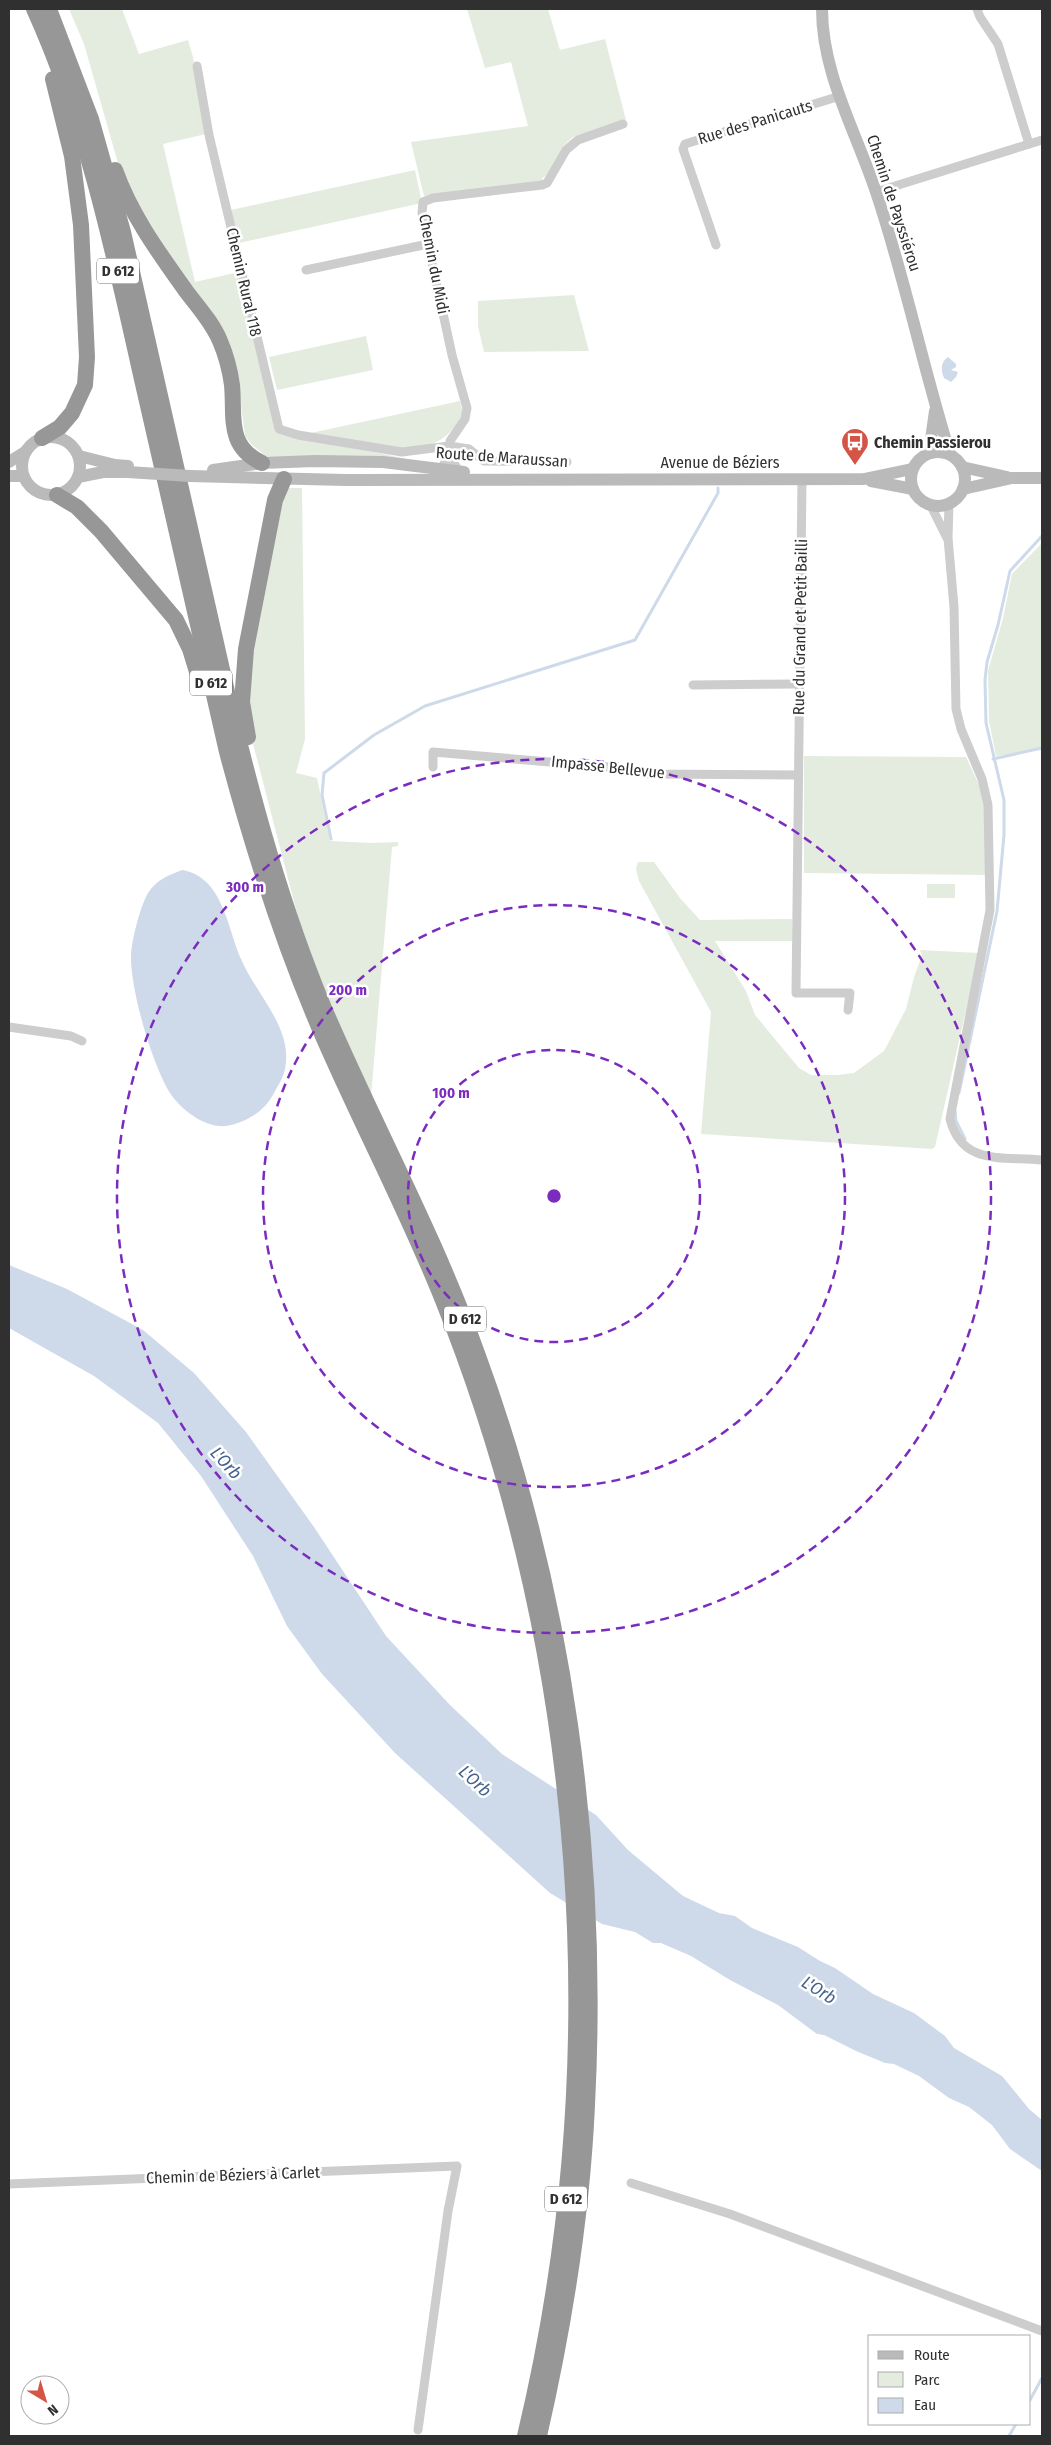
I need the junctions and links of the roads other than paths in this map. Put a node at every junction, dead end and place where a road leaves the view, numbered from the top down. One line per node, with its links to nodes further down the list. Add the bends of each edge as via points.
1 (39, 9): 6 (highway, D 612); 15 (highway, via 72,156 81,224 87,357 85,385 72,413 60,427); 49 (highway, D 612, via 69,94 110,234 202,645)
2 (822, 9): 5 (main road, Chemin de Payssiérou, via 827,60)
3 (977, 9): 9 (street, via 998,44)
4 (197, 66): 16 (street, Chemin Rural 118, via 209,135 279,429 402,452)
5 (840, 96): 10 (main road, Chemin de Payssiérou); 12 (street, Rue des Panicauts, via 685,144 683,149)
6 (91, 119): 23 (highway, via 106,140 123,191 142,226 220,340 230,369 234,433 241,448); 49 (highway, D 612, via 123,232 228,696)
7 (623, 124): 11 (street, Chemin du Midi, via 578,140 566,150 547,184 433,198 423,202)
8 (1042, 140): 9 (street)
9 (1029, 144): 10 (street)
10 (876, 192): 14 (main road, Chemin de Payssiérou)
11 (428, 244): 13 (street); 16 (street, Chemin du Midi, via 467,408)
12 (716, 245)
13 (306, 270)
14 (936, 408): 18 (main road, Chemin de Payssiérou); 19 (main road, Chemin de Payssiérou)
15 (42, 438): 17 (main road); 20 (main road, via 60,437 75,448)
16 (450, 450): 22 (street, via 469,449 484,461); 27 (street, Chemin du Midi); 28 (street)
17 (25, 452): 21 (main road); 31 (main road, via 21,467)
18 (929, 453): 19 (main road); 26 (main road)
19 (950, 454): 25 (main road)
20 (79, 456): 24 (main road, Route de Maraussan); 32 (main road)
21 (9, 462)
22 (567, 462)
23 (262, 463): 27 (main road, Route de Maraussan, via 383,462); 29 (main road, Route de Maraussan)
24 (128, 468): 29 (main road, Route de Maraussan, bridge); 32 (main road, Route de Maraussan)
25 (962, 468): 34 (main road); 40 (main road)
26 (912, 469): 38 (main road, Avenue de Béziers); 39 (main road)
27 (440, 470): 28 (main road, Route de Maraussan)
28 (459, 472): 33 (main road, Route de Maraussan)
29 (190, 473): 36 (main road, Route de Maraussan)
30 (9, 476): 31 (main road)
31 (23, 476): 41 (main road, via 33,489)
32 (78, 477): 41 (main road, via 66,491)
33 (576, 478): 36 (main road, Route de Maraussan); 37 (main road, Avenue de Béziers)
34 (1012, 478): 35 (main road); 40 (main road)
35 (1042, 478)
36 (284, 479): 49 (highway, via 274,510 246,649 242,702 251,758 264,808)
37 (802, 479): 38 (main road, Avenue de Béziers); 45 (street, Rue du Grand et Petit Bailli)
38 (864, 479): 39 (main road, Avenue de Béziers)
39 (913, 489): 43 (main road, via 917,496)
40 (962, 489): 42 (main road)
41 (57, 495): 49 (highway, via 78,507 101,531 176,620 200,679 234,809)
42 (949, 503): 43 (main road); 44 (street)
43 (930, 504): 44 (street)
44 (948, 538): 53 (street, via 954,607 956,709 982,779 988,805 990,910 950,1119 961,1144 975,1154)
45 (799, 684): 46 (street); 48 (street, Rue du Grand et Petit Bailli)
46 (693, 685)
47 (433, 767): 48 (street, Impasse Bellevue, via 433,752 609,767 650,774)
48 (798, 775): 50 (street, Rue du Grand et Petit Bailli, via 796,992 850,993)
49 (254, 828): 54 (highway, D 612, via 323,1006 433,1242 498,1413 540,1563 584,1863)
50 (848, 1010)
51 (9, 1027): 52 (street, via 71,1036)
52 (82, 1041)
53 (1042, 1160)
54 (582, 1960): 59 (highway, D 612, via 564,2223); 60 (highway, D 612, via 587,2106 577,2226 557,2352)
55 (630, 2183): 57 (street, via 730,2214)
56 (9, 2184): 58 (street, Chemin de Béziers à Carlet, via 457,2166)
57 (1042, 2331)
58 (418, 2430)
59 (526, 2436)
60 (539, 2436)

